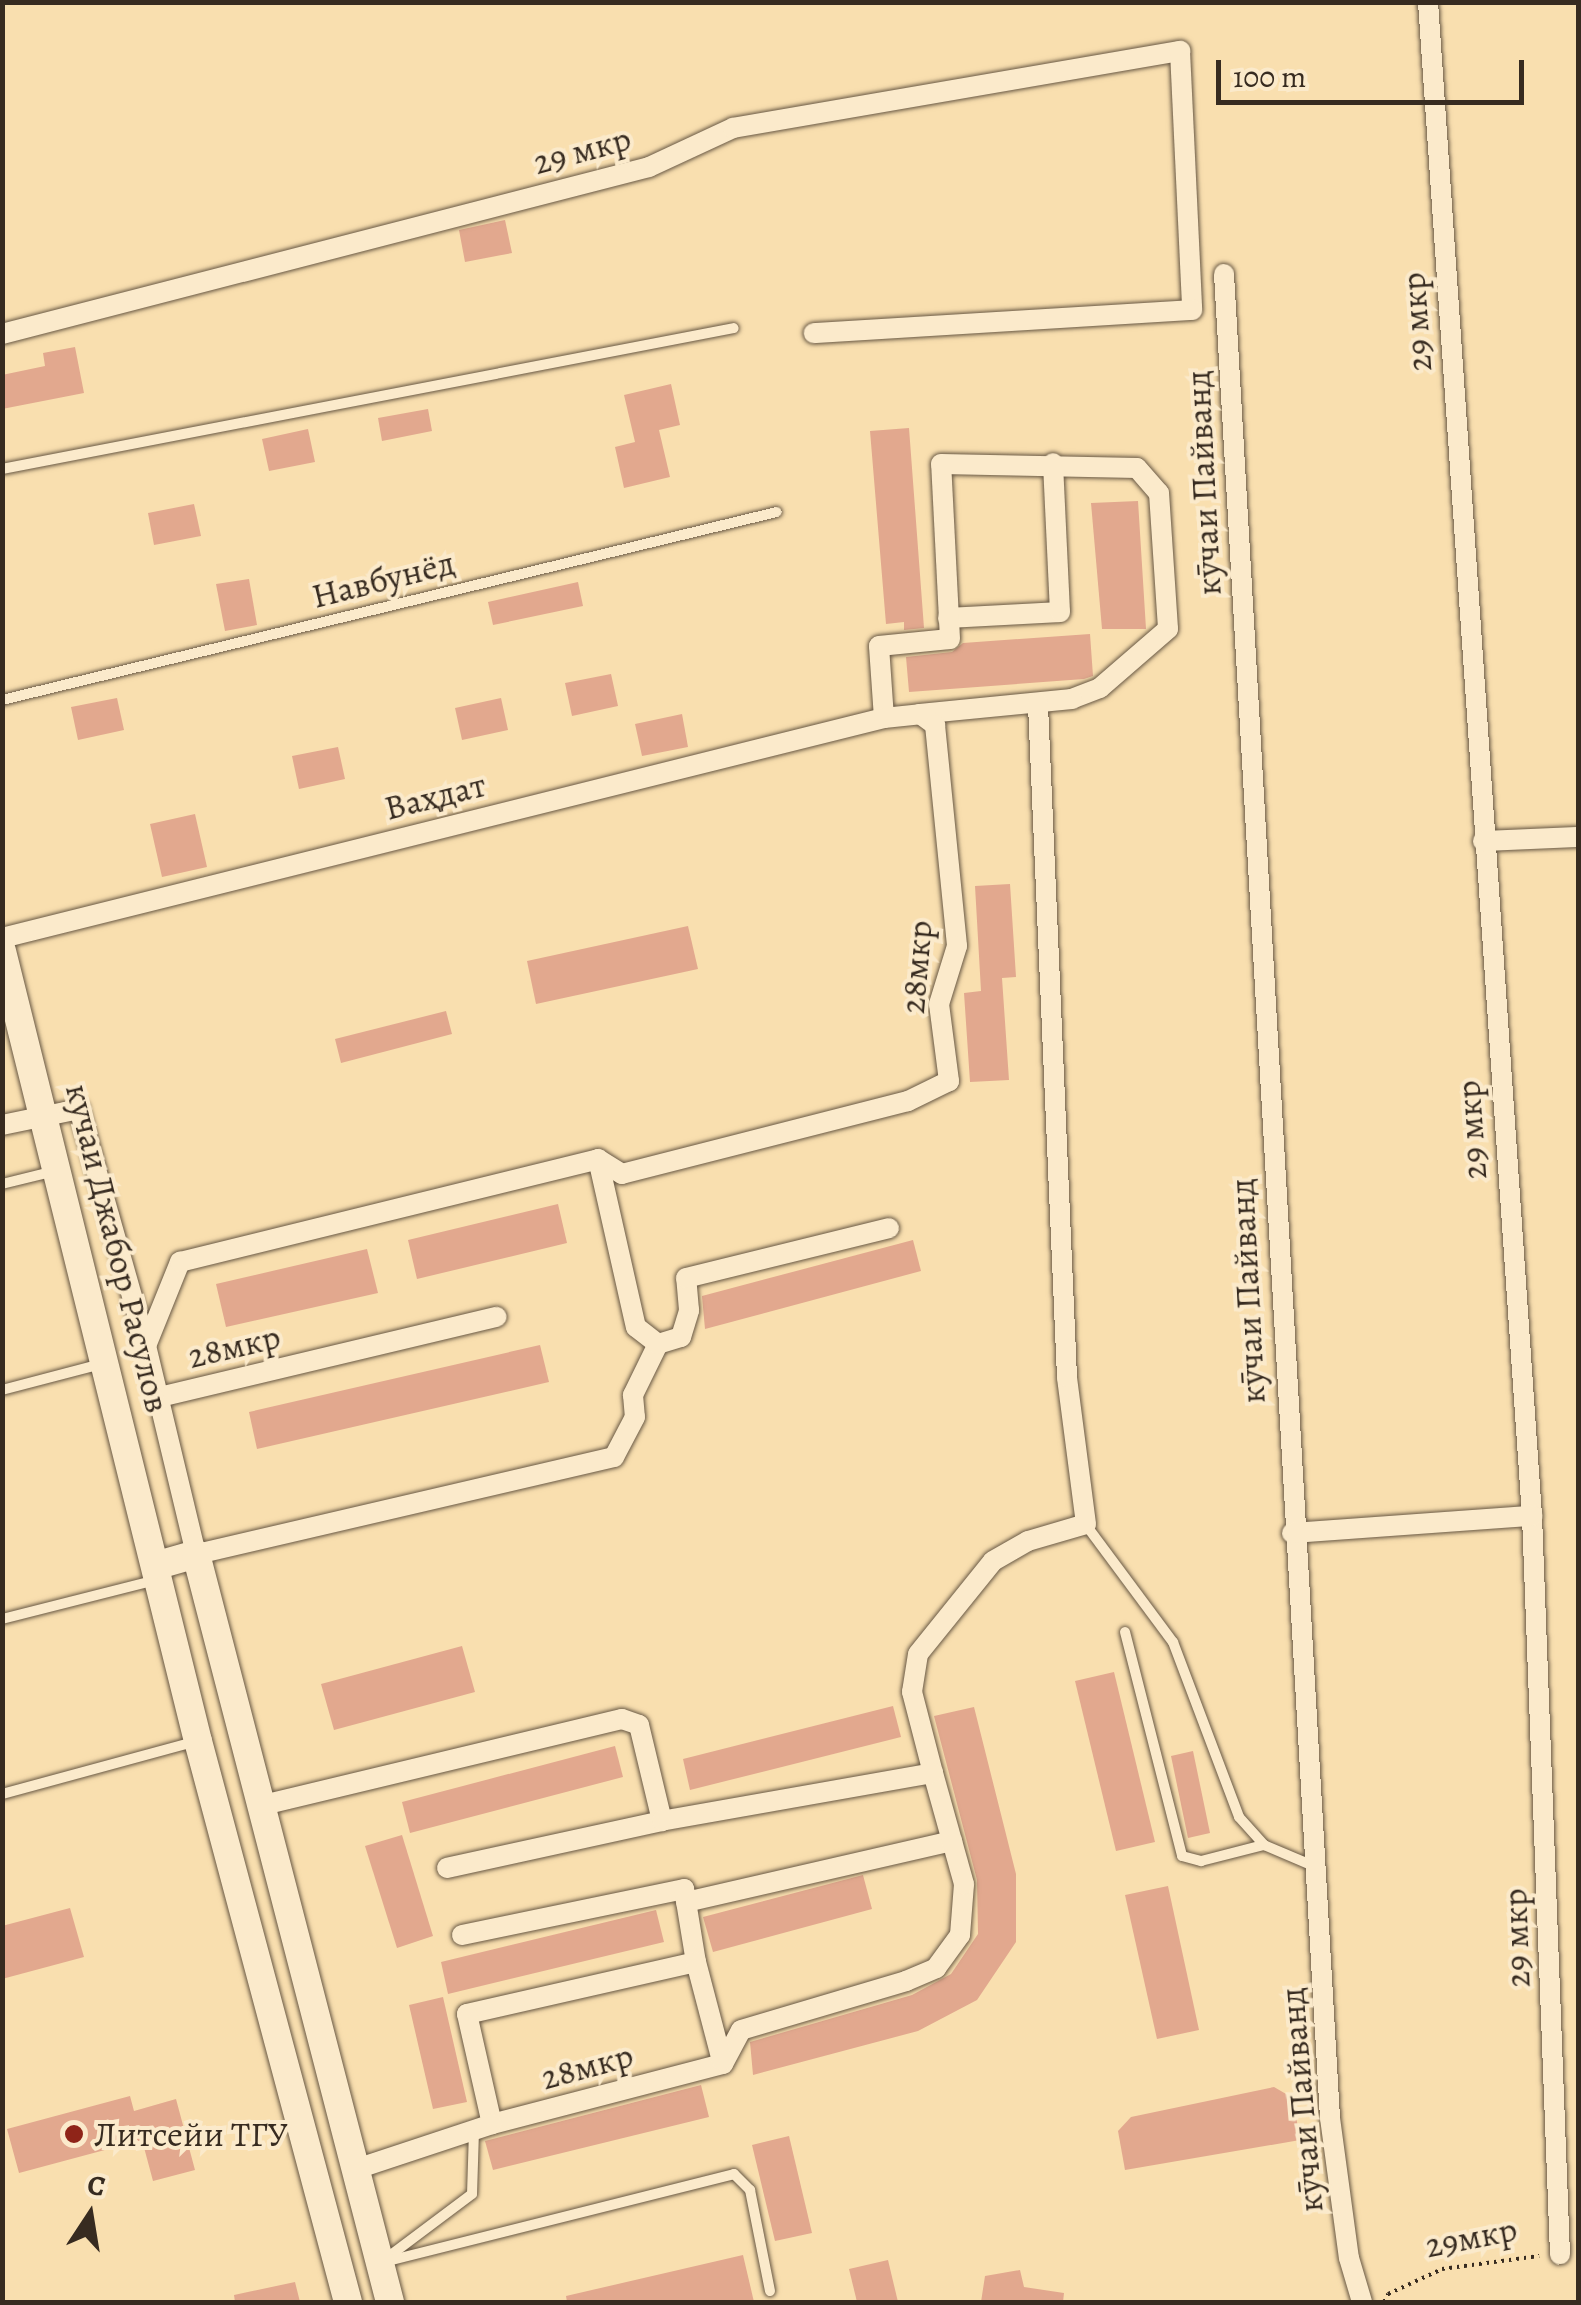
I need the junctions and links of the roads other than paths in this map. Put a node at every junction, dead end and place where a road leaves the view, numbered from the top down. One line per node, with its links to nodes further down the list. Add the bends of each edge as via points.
1 (1428, 2): 15 (street, 29 мкр)
2 (1224, 274): 32 (street, кӯчаи Пайванд)
3 (734, 328): 7 (lane)
4 (814, 333): 5 (street, 29 мкр, via 1192,310 1180,51 733,128 649,167)
5 (2, 334)
6 (1052, 462): 9 (street, via 1060,612); 9 (street, via 941,464); 11 (street, via 1136,468 1159,493 1168,629 1100,688)
7 (2, 469)
8 (777, 512): 10 (lane, Навбунёд)
9 (948, 618): 13 (street, via 950,640 879,646)
10 (2, 700)
11 (1038, 704): 12 (street); 31 (street, via 1067,1377)
12 (920, 714): 13 (street); 20 (street, 28мкр, via 935,725 957,946 939,1004 949,1081 908,1101 622,1174)
13 (884, 718): 16 (street, Ваҳдат)
14 (1578, 837): 15 (street)
15 (1483, 841): 30 (street, 29 мкр)
16 (2, 938)
17 (2, 951): 18 (street, кучаи Джабор Расулов)
18 (45, 1114): 19 (street); 21 (street, кучаи Джабор Расулов); 26 (street, via 79,1110)
19 (2, 1125)
20 (598, 1159): 25 (street, via 636,1327); 26 (street, 28мкр, via 180,1262)
21 (60, 1169): 22 (lane); 27 (street, кучаи Джабор Расулов)
22 (2, 1184)
23 (889, 1228): 25 (street, via 686,1278 689,1310 681,1337)
24 (498, 1317): 29 (street, 28мкр)
25 (658, 1344): 33 (street, via 632,1395 635,1417 614,1458)
26 (146, 1346): 29 (street)
27 (107, 1363): 28 (lane); 34 (street, кучаи Джабор Расулов)
28 (2, 1390)
29 (160, 1397): 33 (street)
30 (1532, 1516): 32 (street); 52 (street, 29 мкр)
31 (1086, 1524): 38 (street, via 1028,1541 993,1561 910,1669); 43 (lane, via 1173,1642 1239,1818)
32 (1292, 1533): 45 (street, кӯчаи Пайванд)
33 (196, 1554): 34 (street); 40 (street)
34 (160, 1572): 35 (lane); 37 (street, кучаи Джабор Расулов)
35 (2, 1618)
36 (1125, 1632): 43 (lane, via 1182,1856 1201,1861)
37 (198, 1741): 39 (lane); 55 (street, кучаи Джабор Расулов)
38 (933, 1773): 41 (street); 42 (street)
39 (2, 1794)
40 (259, 1806): 41 (street, via 622,1718 640,1726); 51 (street)
41 (662, 1822): 44 (street)
42 (952, 1841): 46 (street); 49 (street, via 964,1884 960,1935 936,1968 740,2030)
43 (1264, 1845): 45 (lane)
44 (447, 1868)
45 (1316, 1868): 57 (street, кӯчаи Пайванд, via 1330,2118 1349,2258)
46 (686, 1902): 47 (street, via 684,1889); 48 (street)
47 (462, 1935)
48 (696, 1962): 49 (street); 50 (street, via 468,2014)
49 (723, 2064): 50 (street, 28мкр)
50 (483, 2128): 51 (street, 28мкр); 53 (lane, via 472,2194)
51 (356, 2169): 53 (street)
52 (1560, 2254)
53 (380, 2263): 54 (lane, via 734,2174 750,2190); 56 (street)
54 (770, 2292)
55 (348, 2302)
56 (388, 2302)
57 (1362, 2302)

